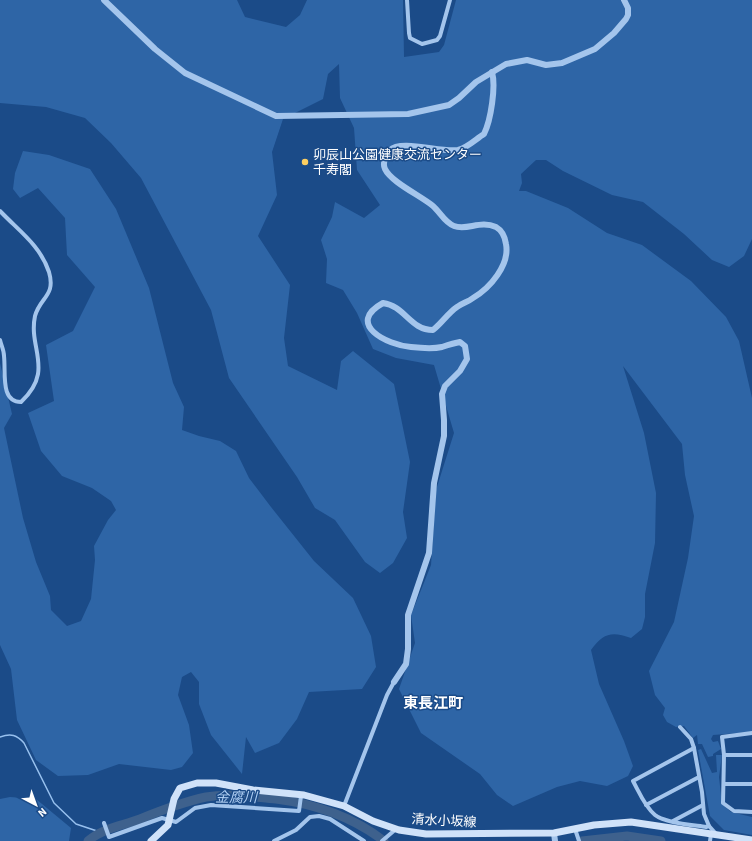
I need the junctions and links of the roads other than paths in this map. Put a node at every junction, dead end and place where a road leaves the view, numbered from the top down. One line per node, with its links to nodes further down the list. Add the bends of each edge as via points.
1 (407, 0): 2 (street, via 410,38 422,44 438,40)
2 (450, 0)
3 (624, 0): 5 (street, via 628,8 626,20 595,49 562,63 546,65 527,60 506,64)
4 (107, 1): 5 (street, via 155,49 185,73 276,116 362,116 421,112 449,105)
5 (492, 72): 8 (street, via 492,96 484,134 461,150 445,151 401,145 391,148 385,158 385,170 432,205 450,225 458,228 486,224 498,228 505,236 507,249 500,271 485,289 457,307 433,330 419,328 396,307 383,303 368,314 368,324 375,334 393,343 434,348 460,342 465,346 467,353 465,363 445,386 442,394 444,436 434,483 429,553 408,615 406,664)
6 (0, 211): 7 (street, via 41,252 52,283 35,318 39,372 29,393 21,402 7,398 4,388 4,355)
7 (0, 340)
8 (394, 682): 20 (street)
9 (680, 727): 11 (street, via 691,739)
10 (752, 733): 12 (street, via 723,736)
11 (694, 748): 14 (street); 18 (street, via 633,781)
12 (724, 755): 13 (street); 15 (street)
13 (752, 755)
14 (699, 777): 18 (street); 19 (street)
15 (724, 784): 16 (street); 21 (street, via 723,803 734,811)
16 (752, 784)
17 (302, 795): 20 (main road, 清水小坂線); 22 (street, via 299,811 211,805 195,808 176,822); 22 (main road, 清水小坂線, via 197,782 180,788 174,799)
18 (646, 805): 23 (street, via 656,816)
19 (703, 805): 23 (street); 25 (street)
20 (344, 806): 26 (main road, 清水小坂線)
21 (752, 812)
22 (170, 819): 24 (street, via 162,818 108,837); 30 (main road, 清水小坂線)
23 (673, 821): 25 (street)
24 (104, 823)
25 (709, 826): 28 (street)
26 (396, 829): 29 (main road, 清水小坂線, via 426,834); 34 (street)
27 (576, 831): 28 (main road, 清水小坂線, via 594,825 631,822); 29 (main road, 清水小坂線); 35 (street)
28 (712, 837): 31 (main road, 清水小坂線)
29 (554, 838)
30 (154, 840)
31 (752, 840)
32 (274, 841): 33 (street, via 296,830 310,817 319,816 330,819)
33 (364, 841)
34 (382, 841)
35 (578, 841)

